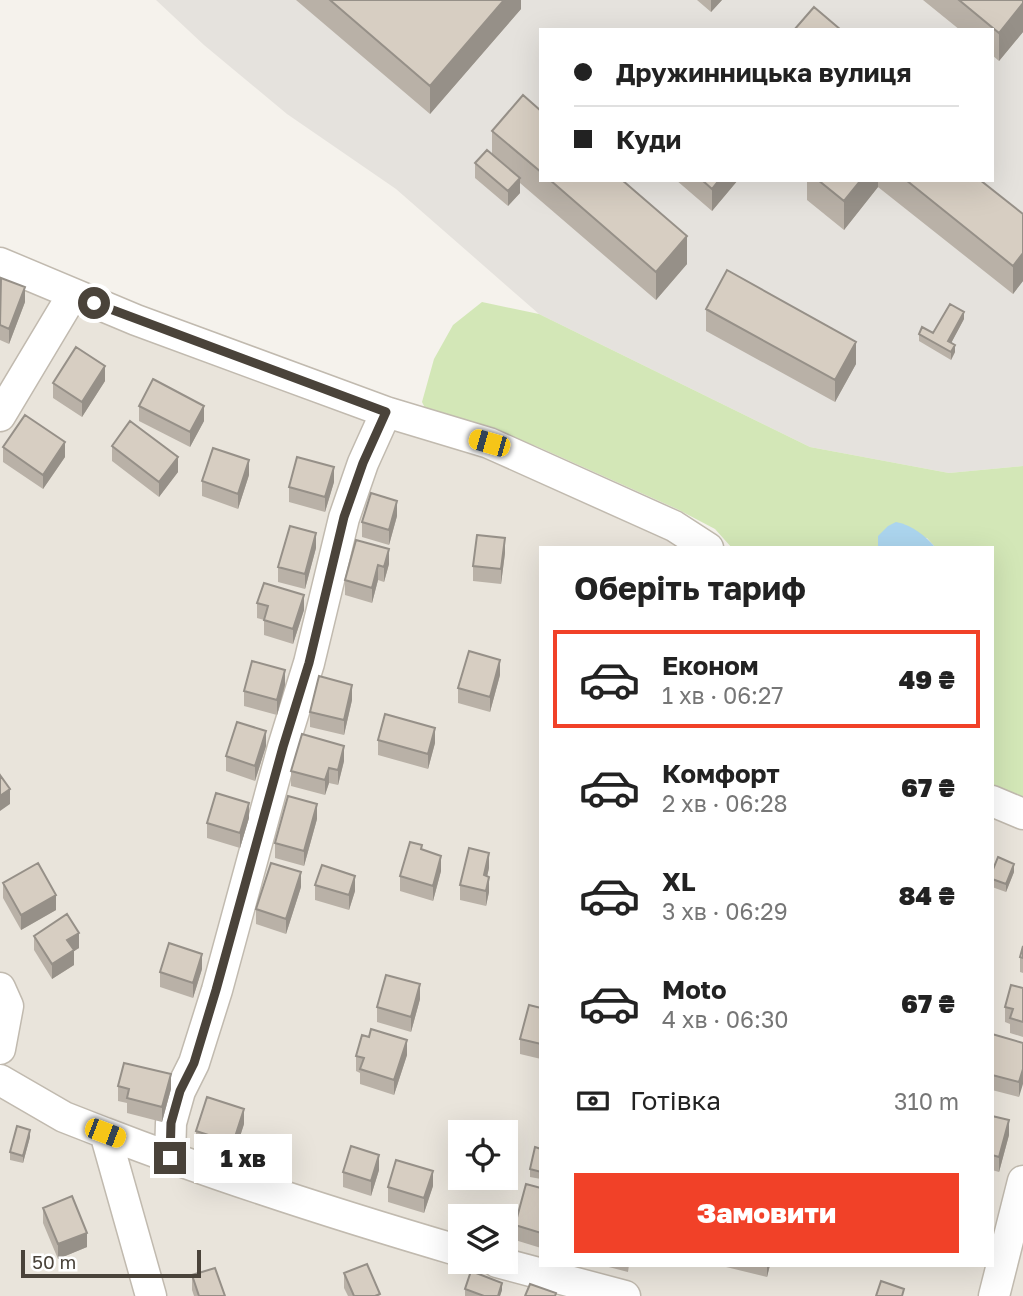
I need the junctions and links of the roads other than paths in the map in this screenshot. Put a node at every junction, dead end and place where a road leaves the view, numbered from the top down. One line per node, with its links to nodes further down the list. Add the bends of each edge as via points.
1 (0, 263): 2 (street)
2 (73, 294): 3 (street); 4 (street)
3 (386, 412): 5 (street, via 489,443 674,526); 12 (street, via 344,517 309,663 216,990 171,1123)
4 (0, 416)
5 (705, 546)
6 (994, 802): 7 (street)
7 (1023, 814)
8 (0, 988): 9 (street, via 8,1006)
9 (0, 1049)
10 (0, 1080): 11 (street, via 64,1117)
11 (105, 1133): 12 (street); 17 (street)
12 (170, 1158): 14 (street)
13 (1023, 1181): 19 (street)
14 (448, 1247)
15 (518, 1265): 16 (street)
16 (558, 1272): 18 (street)
17 (151, 1296)
18 (625, 1296)
19 (993, 1296)

